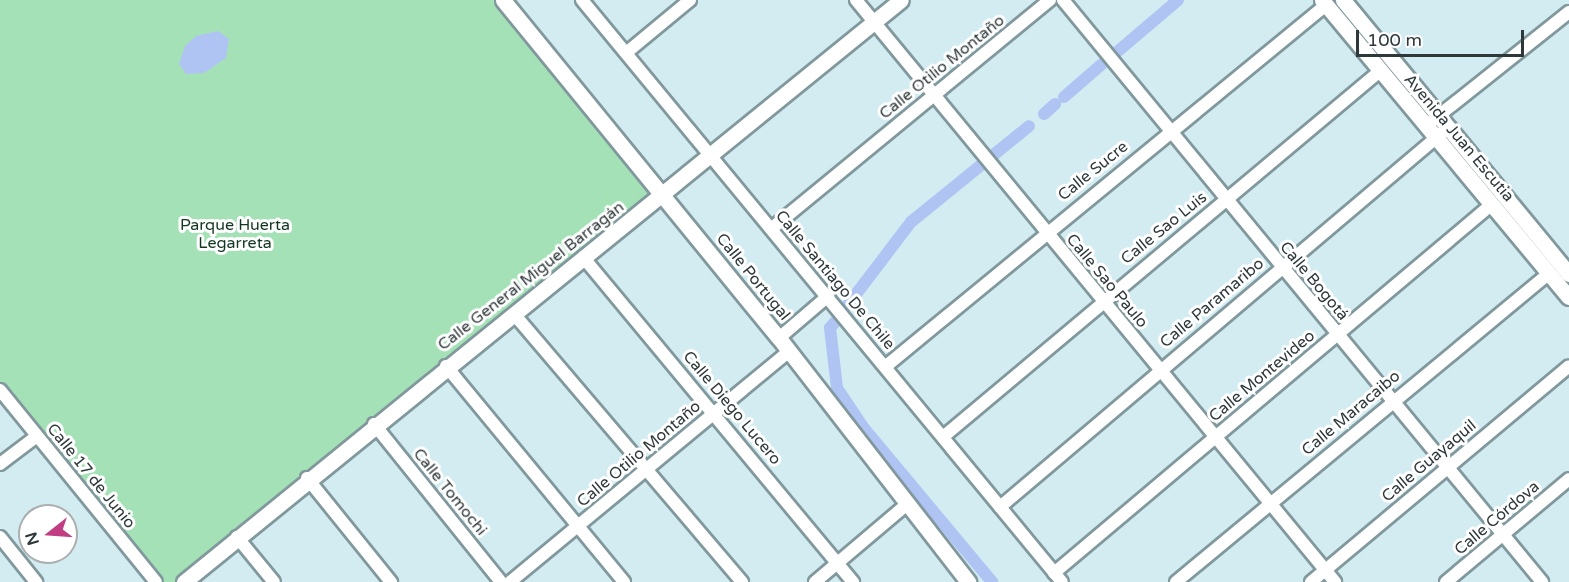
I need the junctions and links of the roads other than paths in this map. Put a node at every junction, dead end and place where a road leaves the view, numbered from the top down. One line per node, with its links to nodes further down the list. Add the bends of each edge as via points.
1 (503, 0): 20 (main road, Calle Portugal)
2 (582, 0): 14 (street, Calle Santiago De Chile)
3 (690, 0): 14 (street)
4 (856, 0): 13 (street, Calle Sao Paulo)
5 (900, 0): 13 (main road, Calle General Miguel Barragán)
6 (1050, 0): 16 (street, Calle Otilio Montaño)
7 (1062, 0): 18 (street, Calle Bogotá)
8 (1343, 0): 17 (main road, Avenida Juan Escutia)
9 (1564, 0): 11 (street)
10 (1324, 3): 15 (main road, Avenida Juan Escutia); 18 (street, Calle Sucre)
11 (1569, 6)
12 (1569, 12): 17 (street, Calle Paramaribo)
13 (874, 22): 16 (street, Calle Sao Paulo); 19 (main road, Calle General Miguel Barragán)
14 (626, 53): 19 (street, Calle Santiago De Chile)
15 (1380, 71): 17 (main road, Avenida Juan Escutia, via 1426,125); 21 (street, Calle Sao Luis)
16 (933, 96): 23 (street, Calle Otilio Montaño); 24 (street, Calle Sao Paulo)
17 (1441, 127): 22 (main road, Avenida Juan Escutia); 26 (street, Calle Paramaribo); 28 (main road, Avenida Juan Escutia)
18 (1168, 131): 21 (street, Calle Bogotá); 24 (street, Calle Sucre)
19 (712, 157): 20 (main road, Calle General Miguel Barragán); 23 (street, Calle Santiago De Chile)
20 (664, 196): 25 (main road, Calle General Miguel Barragán); 34 (main road, Calle Portugal)
21 (1226, 199): 26 (street, Calle Bogotá); 31 (street, Calle Sao Luis)
22 (1491, 205): 27 (main road, Avenida Juan Escutia); 33 (street, Calle Montevideo)
23 (771, 229): 29 (street, Calle Santiago De Chile)
24 (1045, 232): 31 (street, Calle Sao Paulo); 38 (street, Calle Sucre)
25 (583, 257): 32 (main road, Calle General Miguel Barragán); 42 (street, Calle Diego Lucero)
26 (1281, 267): 33 (street, Calle Bogotá); 39 (street, Calle Paramaribo)
27 (1549, 273): 30 (main road, Avenida Juan Escutia); 41 (street, Calle Maracaibo)
28 (1569, 274)
29 (828, 296): 34 (street); 38 (street, Calle Santiago De Chile)
30 (1569, 297)
31 (1102, 300): 39 (street, Calle Sao Paulo); 46 (street, Calle Sao Luis)
32 (514, 314): 36 (main road, Calle General Miguel Barragán); 49 (street)
33 (1337, 334): 41 (street, Calle Bogotá); 45 (street, Calle Montevideo)
34 (779, 338): 35 (main road, Calle Portugal)
35 (789, 351): 42 (street, Calle Otilio Montaño); 53 (main road, Calle Portugal)
36 (446, 366): 43 (main road, Calle General Miguel Barragán); 55 (street)
37 (1569, 366): 48 (street, Calle Guayaquil)
38 (885, 367): 46 (street, Calle Santiago De Chile)
39 (1160, 368): 45 (street, Calle Sao Paulo); 54 (street, Calle Paramaribo)
40 (0, 390): 44 (street, Calle 17 de Junio)
41 (1392, 400): 48 (street, Calle Bogotá); 52 (street, Calle Maracaibo)
42 (715, 413): 49 (street, Calle Otilio Montaño); 59 (street, Calle Diego Lucero)
43 (374, 424): 50 (main road, Calle General Miguel Barragán); 67 (street, Calle Tomochi)
44 (37, 436): 47 (street); 63 (street, Calle 17 de Junio)
45 (1215, 436): 52 (street, Calle Sao Paulo); 61 (street, Calle Montevideo)
46 (943, 437): 54 (street, Calle Santiago De Chile)
47 (0, 465)
48 (1447, 467): 56 (street, Calle Bogotá); 60 (street, Calle Guayaquil)
49 (647, 468): 55 (street, Calle Otilio Montaño); 70 (street)
50 (307, 478): 58 (main road, Calle General Miguel Barragán); 66 (street)
51 (1569, 479): 56 (street, Calle Córdova)
52 (1268, 503): 60 (street, Calle Sao Paulo); 74 (street, Calle Maracaibo)
53 (906, 505): 59 (street); 73 (main road, Calle Portugal)
54 (1000, 507): 61 (street, Calle Santiago De Chile)
55 (578, 526): 68 (street, Calle Otilio Montaño); 69 (street)
56 (1502, 534): 77 (street, Calle Córdova); 78 (street, Calle Bogotá)
57 (0, 537): 62 (street)
58 (237, 537): 64 (main road, Calle General Miguel Barragán); 65 (street)
59 (837, 563): 71 (street); 72 (street, Calle Diego Lucero)
60 (1325, 570): 75 (street, Calle Guayaquil); 76 (street, Calle Sao Paulo)
61 (1058, 578)
62 (36, 582)
63 (156, 582)
64 (184, 582)
65 (274, 582)
66 (391, 582)
67 (501, 582)
68 (510, 582)
69 (624, 582)
70 (742, 582)
71 (815, 582)
72 (853, 582)
73 (968, 582)
74 (1176, 582)
75 (1311, 582)
76 (1335, 582)
77 (1446, 582)
78 (1542, 582)

